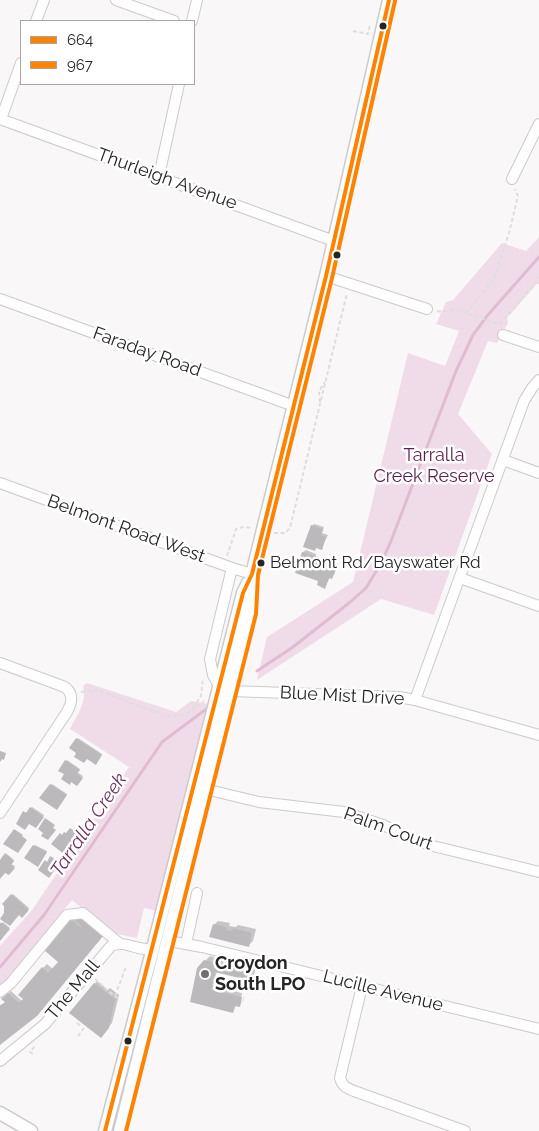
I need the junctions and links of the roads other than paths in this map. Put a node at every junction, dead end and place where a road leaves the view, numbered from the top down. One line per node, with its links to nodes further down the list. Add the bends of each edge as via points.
1 (44, 0): 5 (street)
2 (116, 0): 6 (street)
3 (197, 0): 7 (street)
4 (389, 0): 14 (main road)
5 (36, 20)
6 (171, 20)
7 (192, 20)
8 (20, 66): 10 (street)
9 (179, 85): 12 (street)
10 (1, 119): 12 (street, Thurleigh Avenue)
11 (539, 124): 13 (street)
12 (159, 176): 14 (street, Thurleigh Avenue)
13 (512, 178)
14 (334, 241): 15 (main road)
15 (326, 276): 17 (street); 21 (main road)
16 (0, 299): 21 (street, Faraday Road)
17 (427, 308)
18 (503, 335): 19 (street)
19 (539, 347)
20 (539, 380): 22 (street, via 524,401)
21 (294, 406): 26 (main road)
22 (503, 460): 23 (street); 27 (street)
23 (539, 473)
24 (0, 483): 25 (street, Belmont Road West)
25 (232, 568): 26 (street, Belmont Road West); 30 (street, via 207,663)
26 (252, 574): 30 (main road, via 250,612)
27 (460, 578): 28 (street); 31 (street)
28 (539, 606)
29 (0, 663): 34 (street, via 65,687 71,695 67,712)
30 (225, 689): 31 (street, Blue Mist Drive); 33 (main road); 40 (main road)
31 (415, 700): 32 (street, Blue Mist Drive)
32 (539, 735)
33 (206, 789): 35 (street, Palm Court, via 259,802 344,812 433,846); 37 (main road)
34 (0, 813)
35 (539, 872)
36 (197, 893): 39 (street)
37 (169, 941): 39 (street, Lucille Avenue); 40 (main road); 46 (main road)
38 (120, 944): 40 (street, via 146,950); 42 (street, via 83,913 67,915); 44 (street, The Mall, via 108,949 45,1024)
39 (186, 944): 41 (street, Lucille Avenue)
40 (154, 948): 47 (main road)
41 (362, 986): 43 (street, Lucille Avenue); 49 (street, via 340,1078 342,1083 346,1088)
42 (0, 992)
43 (539, 1029)
44 (0, 1061)
45 (0, 1113): 48 (main road)
46 (122, 1128)
47 (105, 1130)
48 (31, 1131)
49 (465, 1131)

